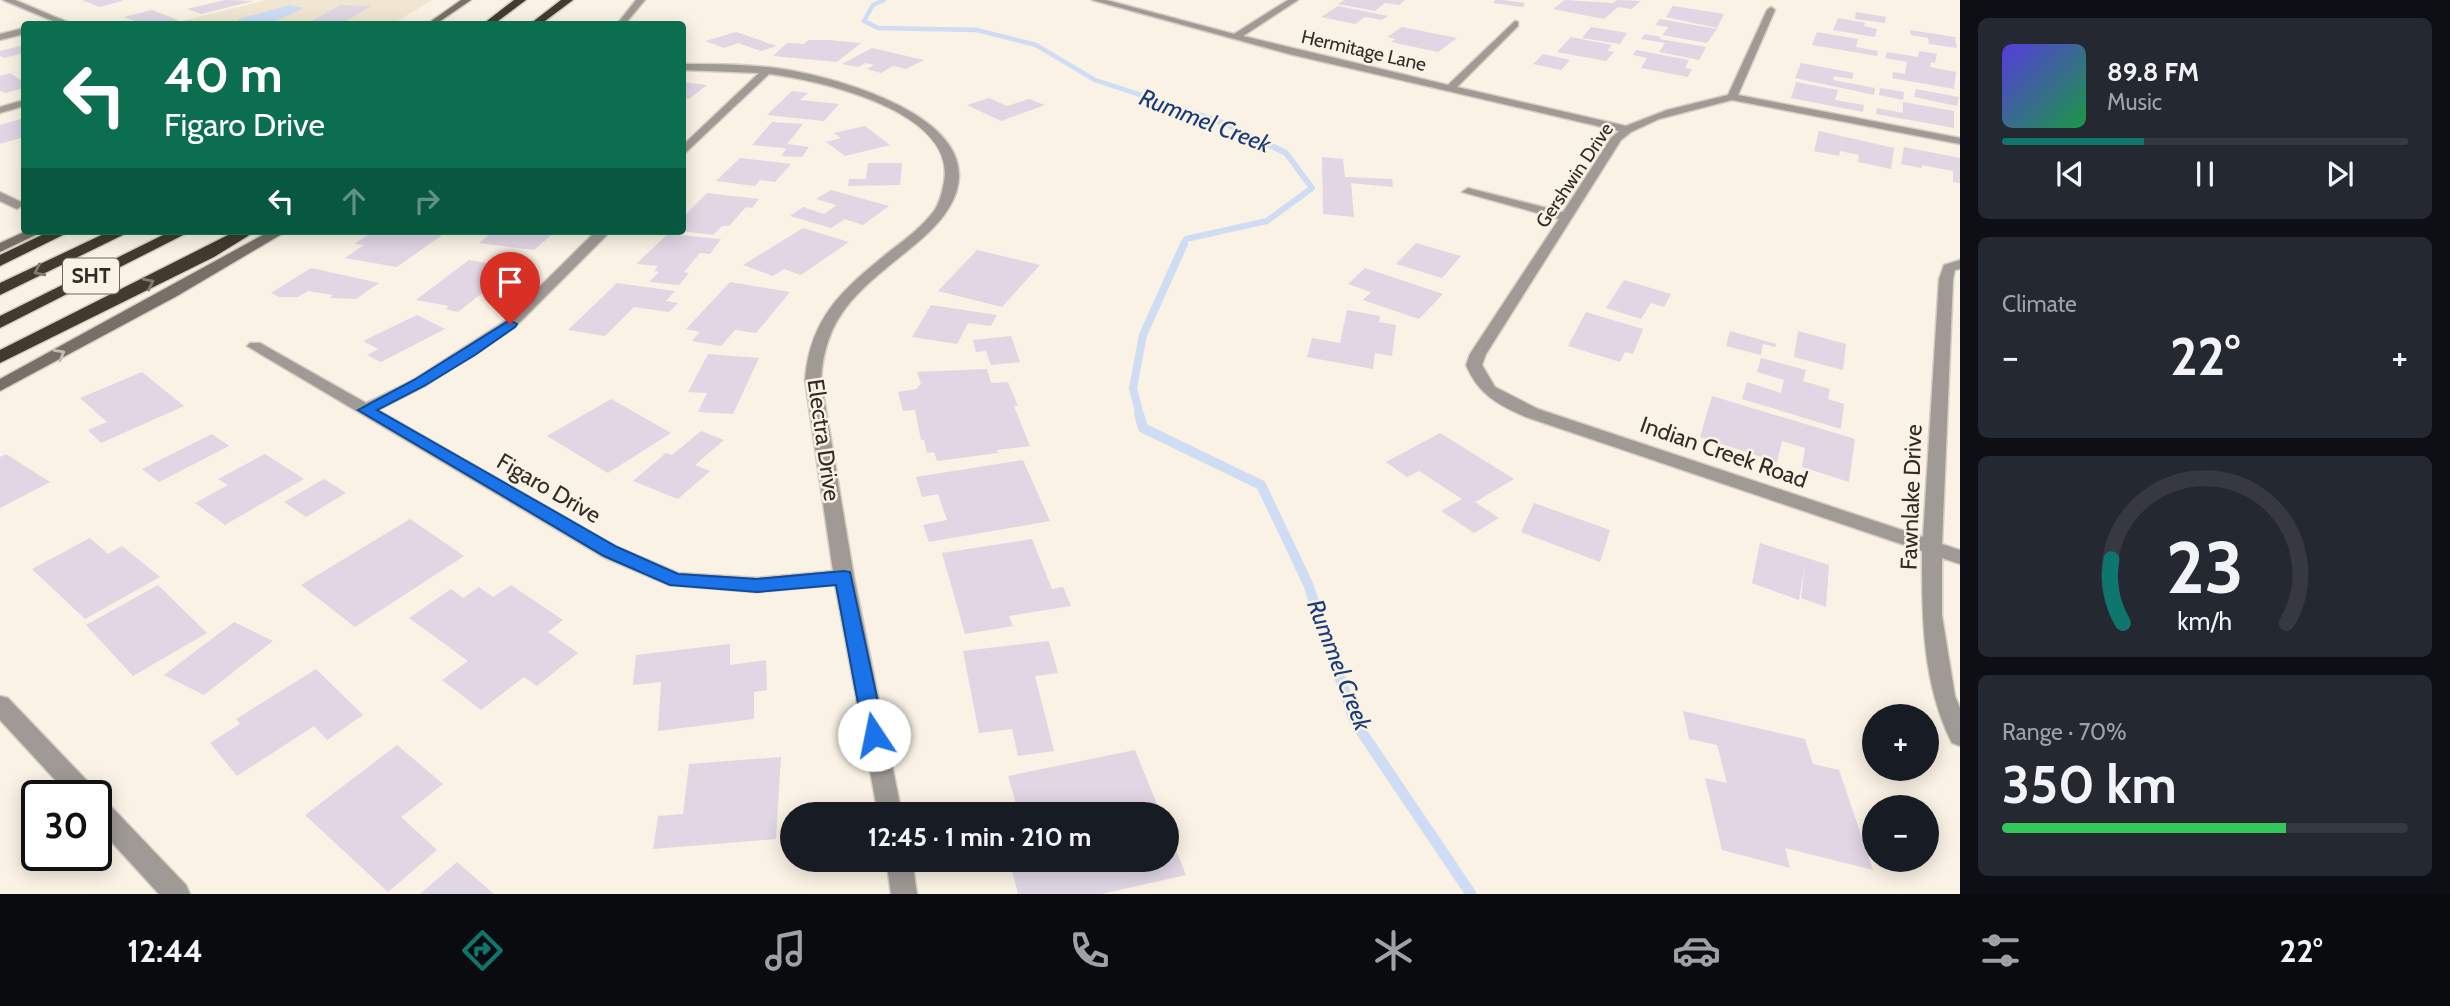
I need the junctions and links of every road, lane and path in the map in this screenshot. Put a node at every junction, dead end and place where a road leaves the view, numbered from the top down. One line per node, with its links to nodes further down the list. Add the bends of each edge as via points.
1 (7, 0): 9 (street)
2 (467, 0): 10 (main road)
3 (521, 0): 11 (highway)
4 (568, 0): 12 (highway)
5 (641, 0): 13 (street)
6 (1096, 0): 17 (street, Hermitage Lane)
7 (1294, 0): 17 (street)
8 (1771, 10): 21 (street)
9 (53, 21)
10 (436, 21)
11 (492, 21)
12 (539, 21)
13 (624, 21)
14 (1515, 24): 20 (street)
15 (21, 32): 16 (street)
16 (0, 37)
17 (1235, 37): 20 (street, Hermitage Lane)
18 (686, 67): 19 (street, Electra Drive)
19 (766, 71): 26 (street); 50 (street, Electra Drive, via 876,97 916,118 950,153 953,178 948,198 928,228 867,277 827,327 815,353 813,380)
20 (1450, 88): 24 (street, Hermitage Lane)
21 (1732, 97): 24 (street, Gershwin Drive); 25 (street)
22 (21, 104): 23 (street)
23 (0, 110)
24 (1626, 129): 30 (street, Gershwin Drive)
25 (1960, 141)
26 (686, 149)
27 (1468, 191): 30 (street)
28 (0, 196): 29 (street)
29 (17, 205)
30 (1568, 217): 45 (street, Gershwin Drive, via 1478,354 1474,365)
31 (28, 235): 38 (main road)
32 (55, 235): 39 (highway)
33 (115, 235): 41 (highway, SHT, one-way to 41)
34 (175, 235): 42 (highway, SHT)
35 (241, 235): 44 (highway, one-way to 35)
36 (273, 235): 46 (main road, one-way to 36)
37 (600, 235): 47 (street, via 510,324 429,377)
38 (0, 248)
39 (0, 261)
40 (1960, 264): 48 (street, Fawnlake Drive, via 1949,268 1946,279)
41 (0, 290)
42 (0, 323)
43 (255, 345): 47 (street, Figaro Drive)
44 (0, 357)
45 (1479, 381): 48 (street, Indian Creek Road, via 1498,399 1532,413)
46 (0, 386)
47 (366, 410): 50 (street, Figaro Drive, via 610,552 676,580 757,585)
48 (1932, 549): 49 (street, Indian Creek Road); 52 (street, Fawnlake Drive, via 1932,617 1944,696)
49 (1960, 557)
50 (844, 577): 54 (street, Electra Drive)
51 (0, 705): 53 (street)
52 (1960, 736)
53 (71, 780)
54 (888, 802)
55 (112, 825): 57 (street)
56 (901, 872): 58 (street)
57 (177, 894)
58 (905, 894)

